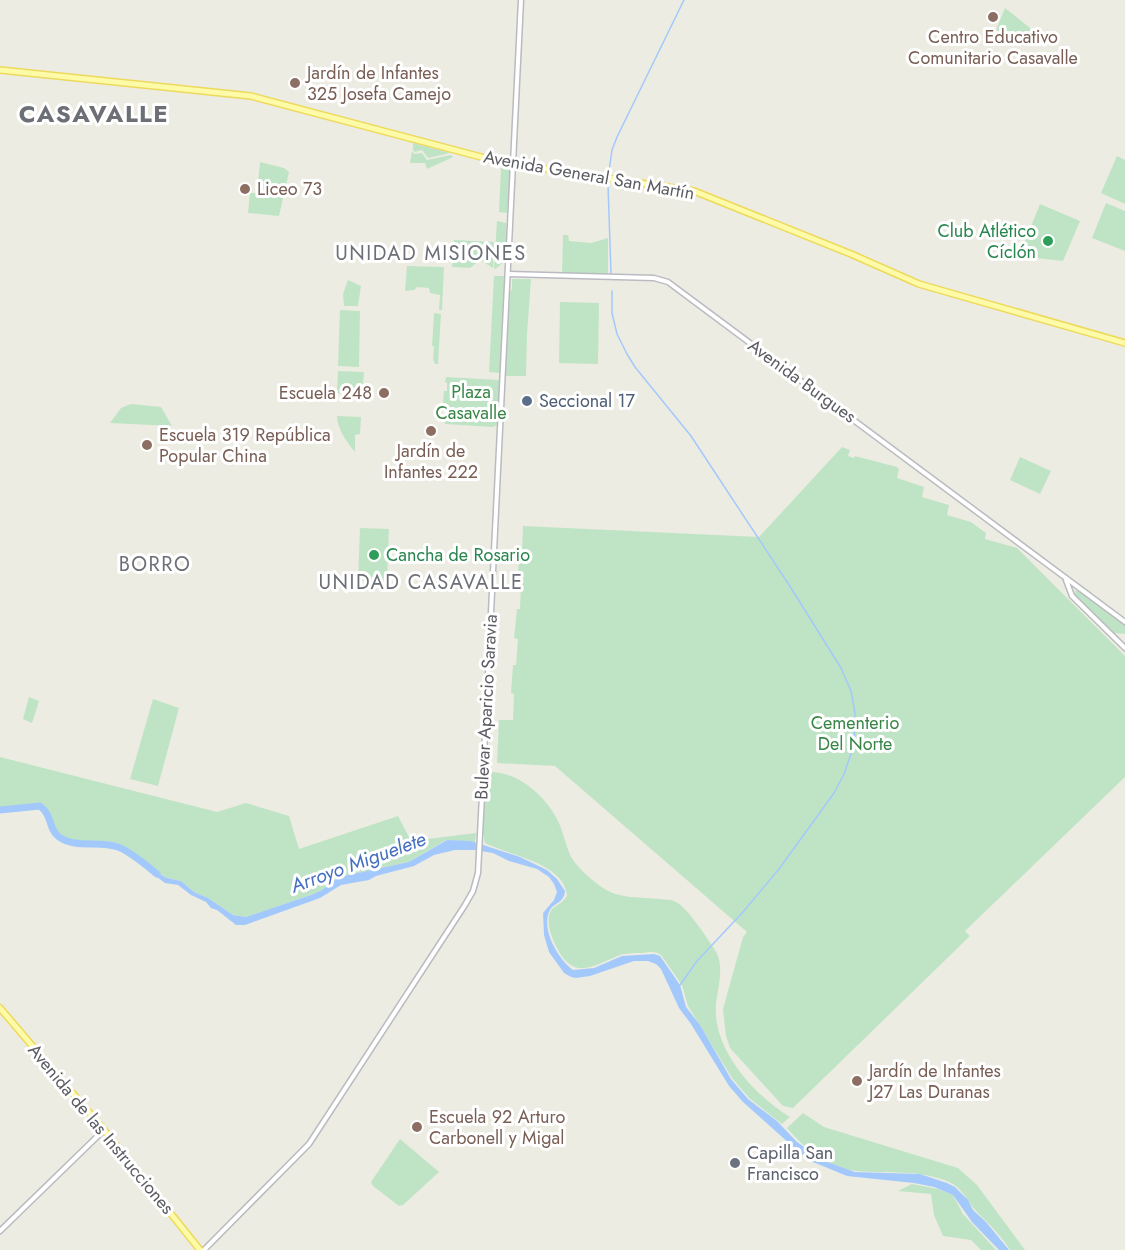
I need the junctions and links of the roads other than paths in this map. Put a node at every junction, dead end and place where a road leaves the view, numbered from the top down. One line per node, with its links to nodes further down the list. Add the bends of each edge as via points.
1 (521, 0): 3 (street, Bulevar Aparicio Saravia)
2 (0, 70): 3 (main road, Avenida General San Martín, via 251,96)
3 (513, 164): 4 (street, Bulevar Aparicio Saravia); 5 (main road, Avenida General San Martín, via 694,191 931,288)
4 (508, 274): 6 (street, Avenida Burgues, via 654,278 668,282); 16 (street, Bulevar Aparicio Saravia, via 476,883 309,1144)
5 (1125, 344)
6 (1065, 578): 7 (street, Avenida Burgues); 8 (street)
7 (1082, 590): 8 (street, via 1074,589); 9 (street, Avenida Burgues)
8 (1071, 593): 11 (street)
9 (1125, 622)
10 (1124, 638): 11 (street)
11 (1119, 642): 12 (street)
12 (1125, 648)
13 (0, 1008): 14 (main road, Avenida de las Instrucciones)
14 (104, 1130): 15 (street); 16 (main road, Avenida de las Instrucciones)
15 (0, 1231)
16 (202, 1250)

